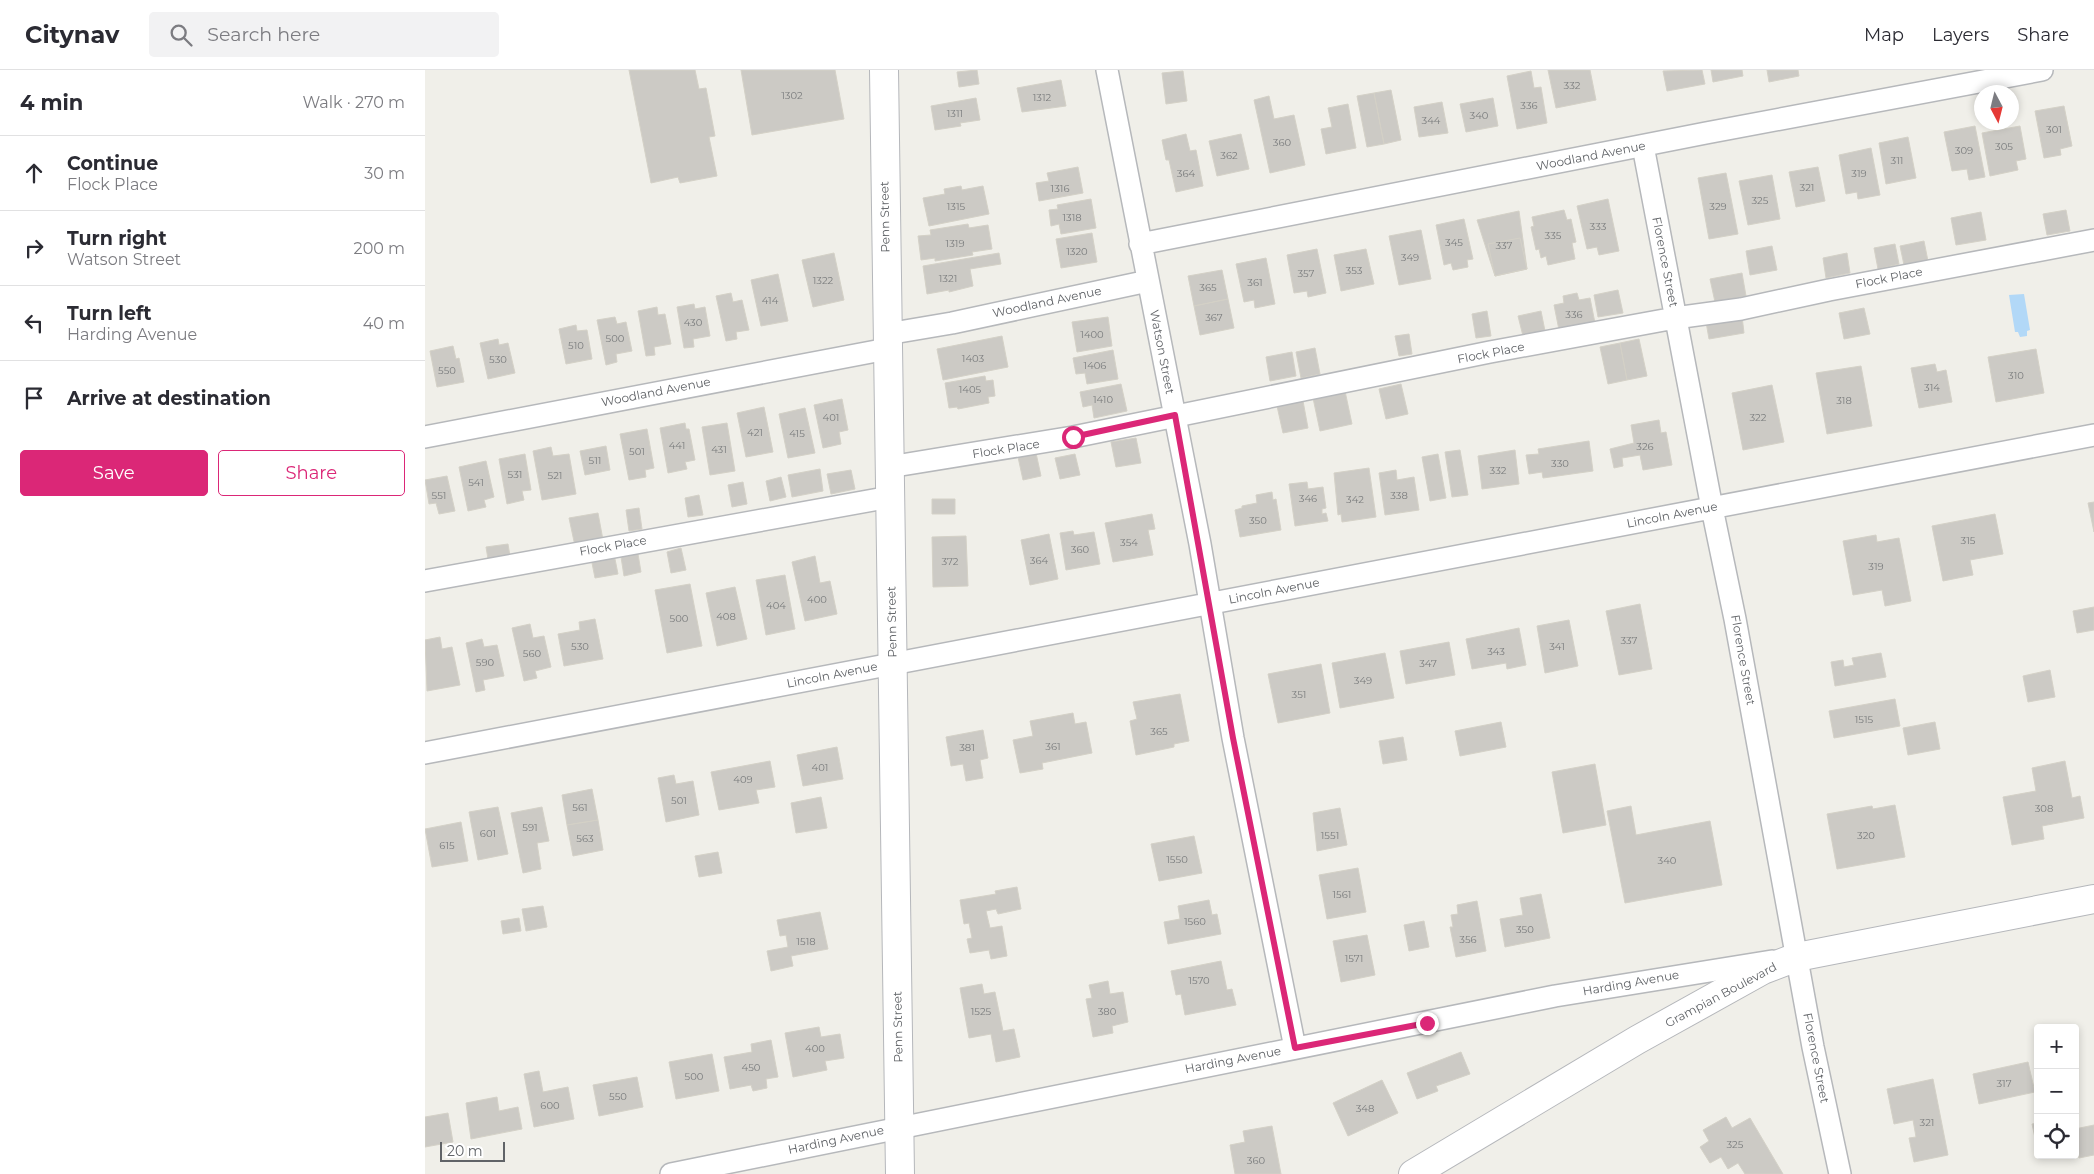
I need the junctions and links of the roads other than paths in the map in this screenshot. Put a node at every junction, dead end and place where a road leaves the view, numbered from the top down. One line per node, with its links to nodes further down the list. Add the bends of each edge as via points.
1 (883, 70): 9 (street, Penn Street)
2 (1107, 70): 6 (street, Watson Street)
3 (2042, 70): 4 (street, Woodland Avenue)
4 (1643, 146): 6 (street, Woodland Avenue); 8 (street, Florence Street)
5 (2094, 240): 8 (street, Flock Place, via 1741,309)
6 (1140, 244): 7 (street, Watson Street)
7 (1148, 281): 9 (street, Woodland Avenue, via 952,323); 10 (street, Watson Street)
8 (1675, 318): 10 (street, Flock Place); 15 (street, Florence Street)
9 (887, 342): 12 (street, Woodland Avenue); 13 (street, Penn Street)
10 (1175, 415): 13 (street, Flock Place, via 1073,437); 17 (street, Watson Street)
11 (2094, 435): 15 (street, Lincoln Avenue)
12 (425, 436)
13 (889, 467): 14 (street, Penn Street)
14 (890, 497): 16 (street, Flock Place); 18 (street, Penn Street)
15 (1712, 508): 17 (street, Lincoln Avenue); 21 (street, Florence Street)
16 (425, 581)
17 (1209, 603): 18 (street, Lincoln Avenue); 22 (street, Watson Street)
18 (892, 664): 19 (street, Lincoln Avenue); 23 (street, Penn Street)
19 (425, 753)
20 (2094, 899): 21 (street, Grampian Boulevard)
21 (1797, 957): 22 (street, Harding Avenue, via 1628,983); 26 (street, Grampian Boulevard, via 1763,970 1637,1040); 27 (street, Florence Street)
22 (1295, 1048): 23 (street, Harding Avenue)
23 (899, 1128): 24 (street, Harding Avenue); 25 (street, Penn Street)
24 (671, 1174)
25 (900, 1174)
26 (1413, 1174)
27 (1840, 1174)

